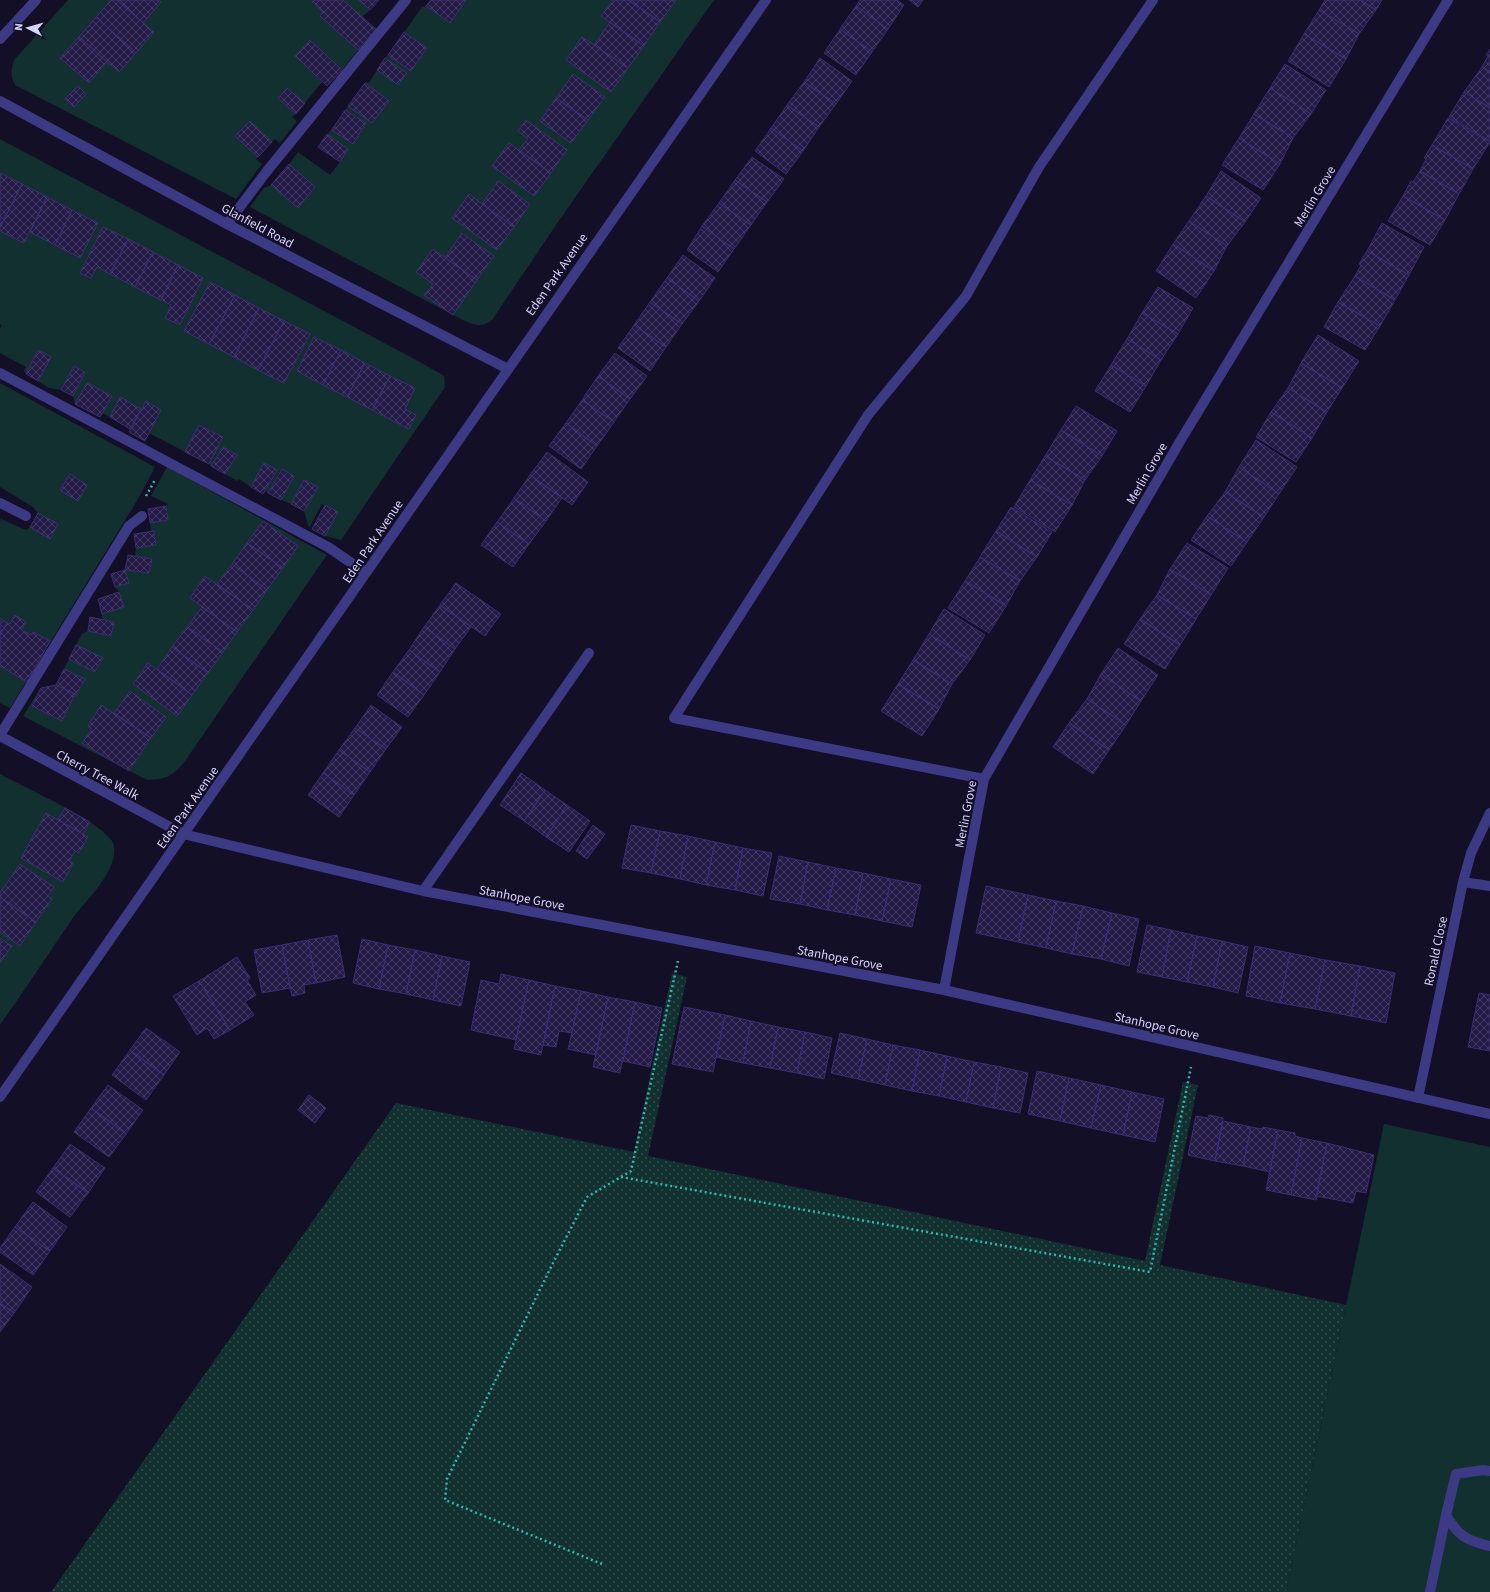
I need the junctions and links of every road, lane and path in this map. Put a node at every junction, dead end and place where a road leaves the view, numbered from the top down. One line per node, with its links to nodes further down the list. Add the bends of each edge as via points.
1 (36, 0): 6 (street)
2 (406, 0): 8 (street)
3 (766, 0): 9 (street, Eden Park Avenue)
4 (1153, 0): 18 (street, via 1039,167 966,296 868,415 674,718)
5 (1448, 0): 18 (street, Merlin Grove, via 1182,438)
6 (0, 39)
7 (0, 101): 8 (street, Glanfield Road)
8 (227, 224): 9 (street, Glanfield Road)
9 (506, 368): 15 (street, Eden Park Avenue)
10 (0, 373): 11 (street)
11 (165, 461): 14 (path, via 137,511); 15 (street, via 328,547)
12 (0, 503): 13 (street)
13 (26, 516)
14 (138, 518): 17 (street, via 124,532)
15 (366, 573): 20 (street, Eden Park Avenue)
16 (589, 653): 23 (street)
17 (0, 735): 20 (street, Cherry Tree Walk)
18 (984, 779): 25 (street, Merlin Grove)
19 (1490, 813): 21 (street, Ronald Close, via 1471,853)
20 (183, 834): 23 (street, Stanhope Grove); 27 (street, Eden Park Avenue)
21 (1463, 882): 22 (street); 28 (street, Ronald Close)
22 (1490, 886)
23 (423, 891): 24 (street, Stanhope Grove)
24 (683, 940): 25 (street, Stanhope Grove); 30 (path, via 631,1171)
25 (944, 990): 26 (street, Stanhope Grove)
26 (1194, 1047): 28 (street, Stanhope Grove); 30 (path, via 1150,1272)
27 (0, 1097)
28 (1418, 1098): 29 (street, Stanhope Grove)
29 (1490, 1114)
30 (621, 1177): 34 (path, via 587,1197 552,1263 447,1479 445,1500)
31 (1490, 1471): 32 (street, via 1456,1474)
32 (1446, 1515): 33 (street, via 1460,1535); 35 (street)
33 (1490, 1546)
34 (602, 1564)
35 (1430, 1592)

